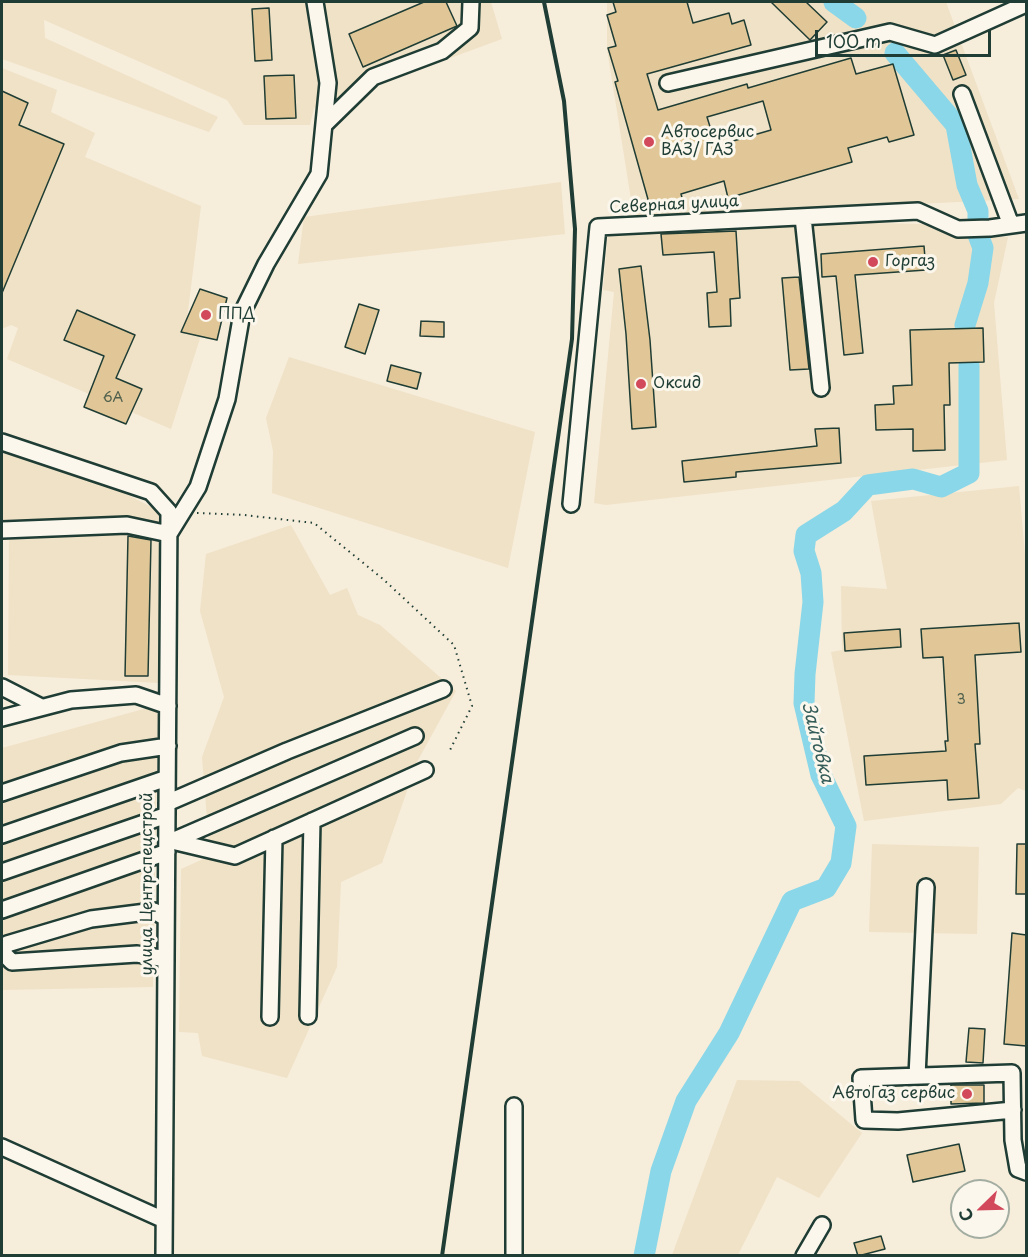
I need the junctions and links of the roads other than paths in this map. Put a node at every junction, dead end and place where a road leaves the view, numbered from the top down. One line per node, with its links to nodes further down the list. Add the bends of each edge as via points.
1 (315, 2): 6 (street, via 328,83)
2 (471, 2): 6 (street, via 470,28 442,51 373,77)
3 (1026, 4): 4 (street, via 935,45 890,32)
4 (668, 83)
5 (962, 94): 8 (street)
6 (324, 125): 12 (street, via 319,174 242,313 227,399 198,488)
7 (803, 217): 8 (street, Северная улица, via 918,211 958,229); 9 (street); 11 (street, Северная улица, via 598,227)
8 (1019, 224)
9 (821, 388)
10 (2, 442): 12 (street, via 151,492)
11 (572, 504)
12 (176, 512): 14 (street, улица Центрспецстрой)
13 (2, 530): 14 (street, via 127,525)
14 (169, 534): 17 (street, улица Центрспецстрой)
15 (2, 687): 18 (street)
16 (443, 689): 25 (street, via 287,751)
17 (168, 706): 18 (street, via 136,695 71,700); 21 (street, улица Центрспецстрой)
18 (41, 707): 19 (street)
19 (2, 718)
20 (415, 736): 29 (street)
21 (168, 746): 23 (street, улица Центрспецстрой); 24 (street, via 121,753)
22 (425, 770): 26 (street)
23 (167, 778): 25 (street, улица Центрспецстрой); 27 (street)
24 (2, 793)
25 (167, 809): 29 (street, улица Центрспецстрой); 30 (street)
26 (312, 821): 28 (street); 35 (street)
27 (2, 835)
28 (274, 838): 29 (street, via 235,856); 36 (street)
29 (168, 846): 32 (street); 33 (street, улица Центрспецстрой)
30 (2, 872)
31 (926, 887): 37 (street)
32 (2, 910)
33 (166, 918): 34 (street, улица Центрспецстрой); 34 (street, via 154,911 92,919 7,944 2,952 12,962 137,954)
34 (166, 959): 42 (street, улица Центрспецстрой)
35 (308, 1016)
36 (270, 1017)
37 (917, 1076): 39 (street, via 1012,1073); 39 (street, via 861,1078 864,1120 898,1121)
38 (514, 1106): 45 (street)
39 (1013, 1110): 41 (street, via 1018,1169)
40 (2, 1147): 42 (street)
41 (1026, 1172)
42 (164, 1220): 44 (street, улица Центрспецстрой)
43 (822, 1225): 46 (street)
44 (164, 1256)
45 (514, 1256)
46 (804, 1256)

